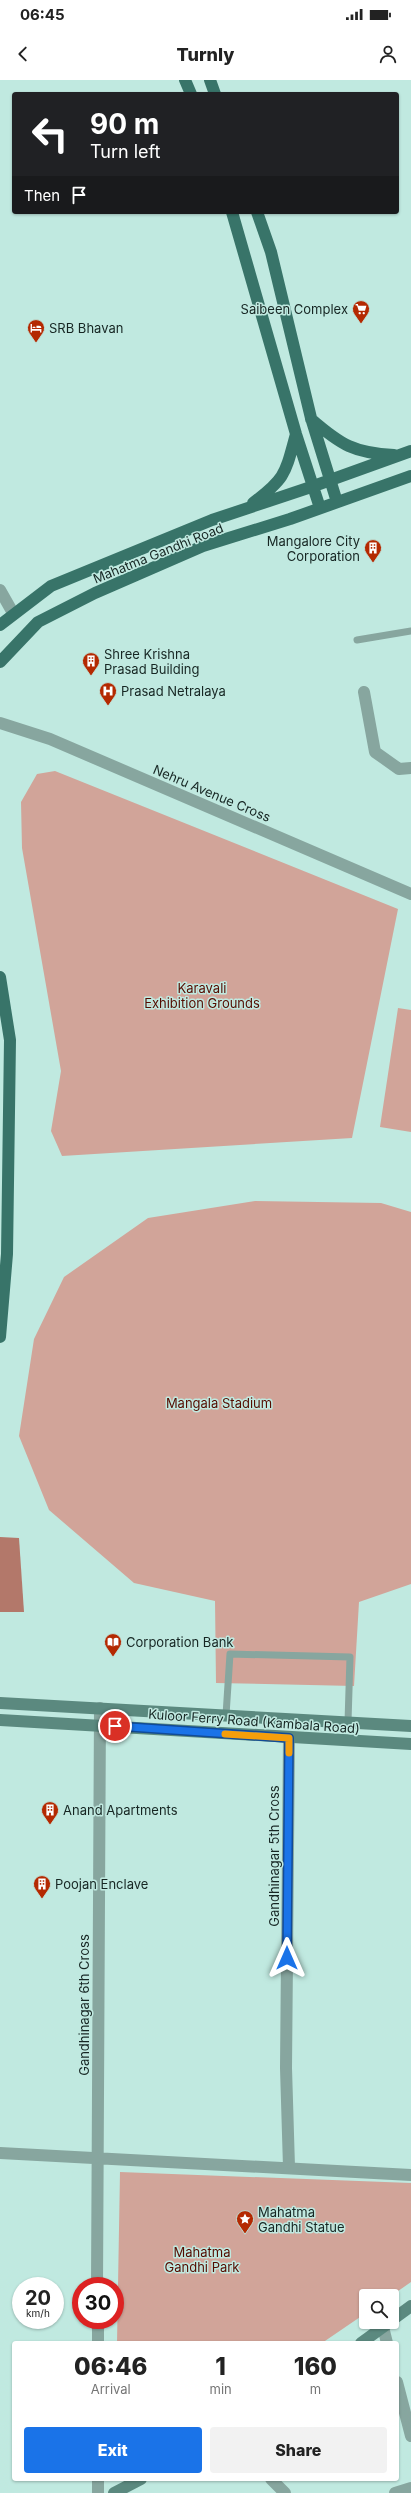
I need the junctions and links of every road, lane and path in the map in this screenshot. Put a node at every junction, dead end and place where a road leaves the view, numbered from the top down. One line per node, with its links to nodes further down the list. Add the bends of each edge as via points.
1 (185, 80): 3 (main road)
2 (210, 80): 4 (main road)
3 (190, 92)
4 (214, 92)
5 (233, 214): 8 (main road)
6 (258, 214): 7 (main road, via 271,252)
7 (311, 418): 10 (main road, via 352,449); 12 (main road)
8 (296, 434): 13 (main road); 16 (main road, via 285,474 274,487)
9 (411, 450): 10 (main road, Mahatma Gandhi Road)
10 (399, 456): 12 (main road, Mahatma Gandhi Road)
11 (411, 476): 14 (main road, Mahatma Gandhi Road)
12 (330, 481): 13 (main road, Mahatma Gandhi Road); 14 (main road)
13 (314, 486): 15 (main road); 16 (main road, Mahatma Gandhi Road)
14 (337, 502): 15 (main road, Mahatma Gandhi Road)
15 (320, 508): 22 (main road, Mahatma Gandhi Road, via 203,546 95,593 38,622)
16 (244, 510): 18 (main road, Mahatma Gandhi Road, via 51,586)
17 (0, 590): 18 (street)
18 (13, 613): 19 (main road, Mahatma Gandhi Road)
19 (0, 626)
20 (411, 631): 21 (lane)
21 (357, 640)
22 (0, 662)
23 (364, 692): 25 (street, via 375,752 399,769)
24 (0, 723): 26 (street, Nehru Avenue Cross, via 57,742)
25 (411, 768)
26 (411, 894)
27 (0, 977): 28 (main road)
28 (3, 1006): 29 (main road, via 10,1040 7,1254)
29 (0, 1337)
30 (0, 1703): 31 (main road, Kuloor Ferry Road (Kambala Road))
31 (100, 1708): 32 (main road, Kuloor Ferry Road (Kambala Road)); 35 (street, Gandhinagar 6th Cross)
32 (226, 1715): 34 (main road, Kuloor Ferry Road (Kambala Road)); 34 (lane, via 230,1654 350,1656)
33 (0, 1720): 35 (main road, Kuloor Ferry Road (Kambala Road))
34 (348, 1722): 36 (main road, Kuloor Ferry Road (Kambala Road))
35 (100, 1725): 37 (main road, Kuloor Ferry Road (Kambala Road)); 40 (street, Gandhinagar 6th Cross)
36 (411, 1726)
37 (289, 1738): 38 (main road, Kuloor Ferry Road (Kambala Road)); 41 (street, Gandhinagar 5th Cross, via 286,2068)
38 (411, 1744)
39 (0, 2153): 40 (street)
40 (97, 2157): 41 (street); 43 (street, Gandhinagar 6th Cross)
41 (289, 2167): 42 (street)
42 (411, 2175)
43 (97, 2277)
44 (411, 2306): 45 (main road)
45 (399, 2315)
46 (98, 2329): 49 (street)
47 (380, 2329): 50 (main road)
48 (388, 2329): 51 (street)
49 (98, 2341)
50 (364, 2341)
51 (387, 2341)
52 (399, 2390): 53 (street)
53 (411, 2436)
54 (98, 2481): 58 (street)
55 (137, 2481): 59 (main road)
56 (273, 2481): 60 (street)
57 (411, 2488): 61 (street)
58 (98, 2493)
59 (114, 2493)
60 (285, 2493)
61 (395, 2493)

